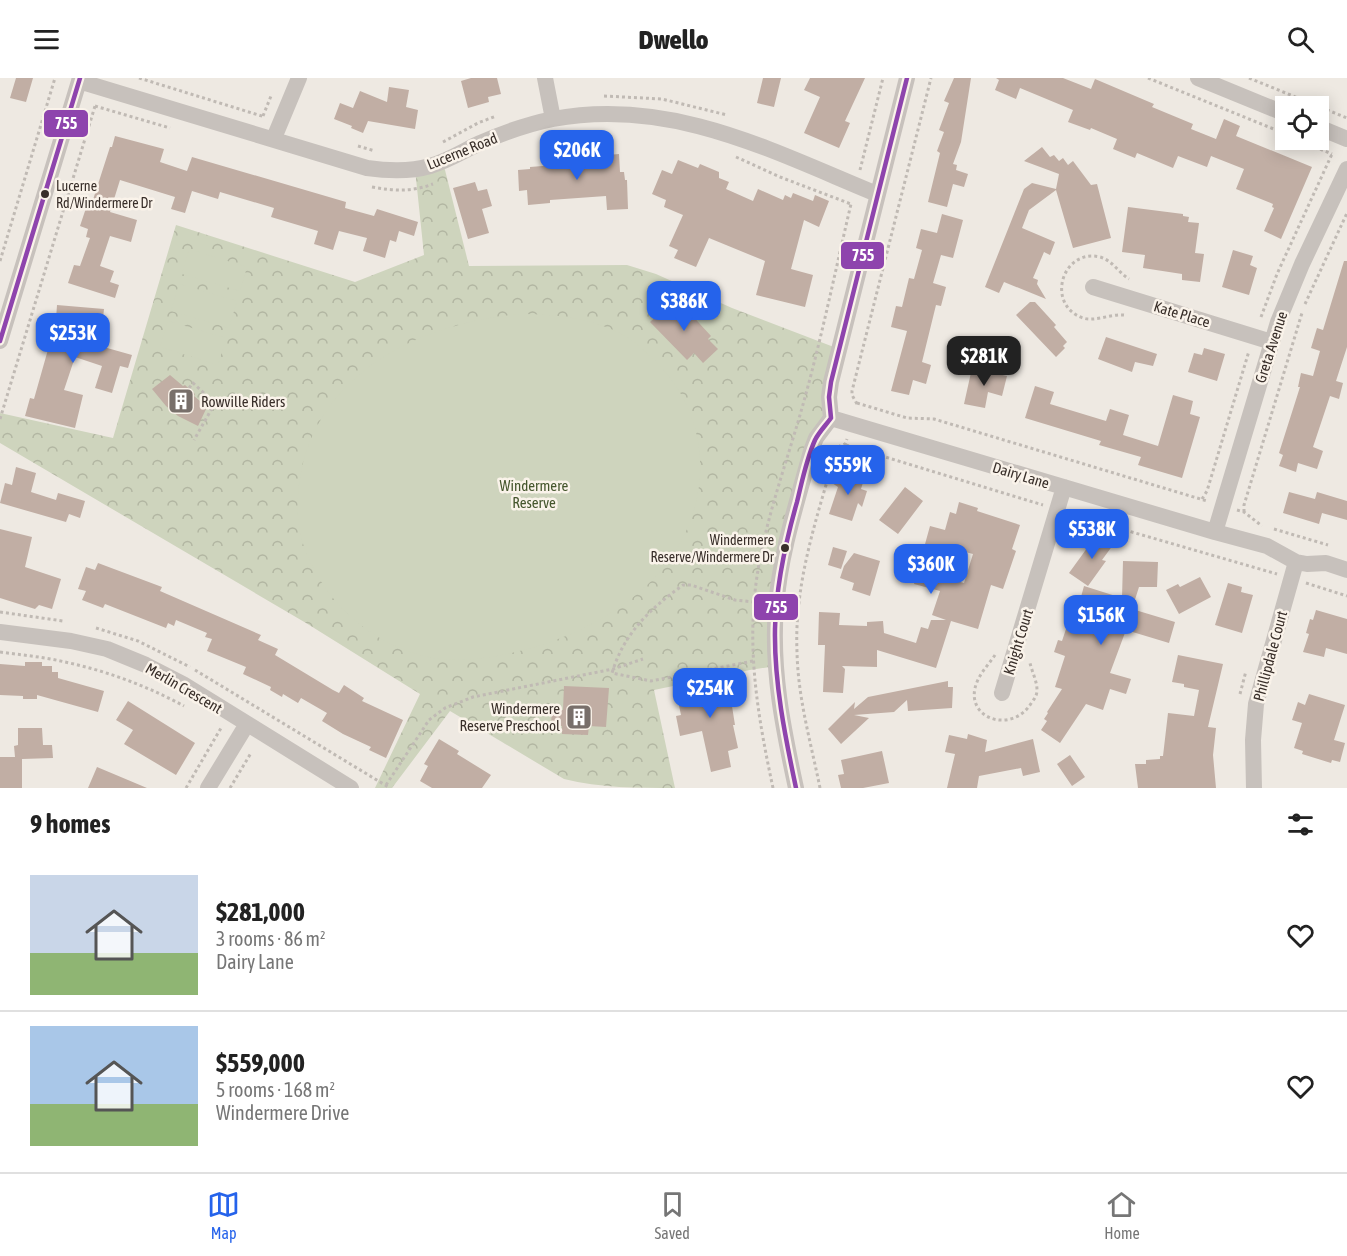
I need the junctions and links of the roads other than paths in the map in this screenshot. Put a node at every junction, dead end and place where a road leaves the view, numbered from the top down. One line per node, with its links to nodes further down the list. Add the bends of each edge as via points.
1 (299, 78): 9 (street)
2 (545, 78): 7 (street)
3 (907, 78): 12 (street)
4 (1197, 78): 6 (street)
5 (80, 79): 9 (street, Lucerne Road); 14 (street)
6 (1275, 110)
7 (553, 119): 9 (street, Lucerne Road, via 499,136 428,167 394,171 367,168); 12 (street, Lucerne Road, via 635,114 694,123)
8 (1329, 132): 10 (street)
9 (274, 138)
10 (1347, 139)
11 (1342, 162): 16 (street, Greta Avenue)
12 (877, 194): 17 (street, via 829,391)
13 (1093, 286): 16 (street, Kate Place)
14 (4, 313): 15 (street)
15 (0, 341)
16 (1272, 342): 19 (street, Greta Avenue)
17 (831, 418): 18 (street, Dairy Lane); 27 (street, via 811,451 787,543 776,607 779,704)
18 (1064, 488): 19 (street, Dairy Lane); 23 (street, Knight Court)
19 (1215, 532): 20 (street, Dairy Lane, via 1274,549)
20 (1296, 562): 21 (street, Dairy Lane, via 1326,563); 28 (street, Phillipdale Court, via 1256,704)
21 (1347, 570)
22 (0, 632): 24 (street, Merlin Crescent, via 107,649 183,684)
23 (1002, 693)
24 (247, 724): 25 (street); 26 (street, Merlin Crescent)
25 (208, 788)
26 (351, 788)
27 (796, 788)
28 (1254, 788)

